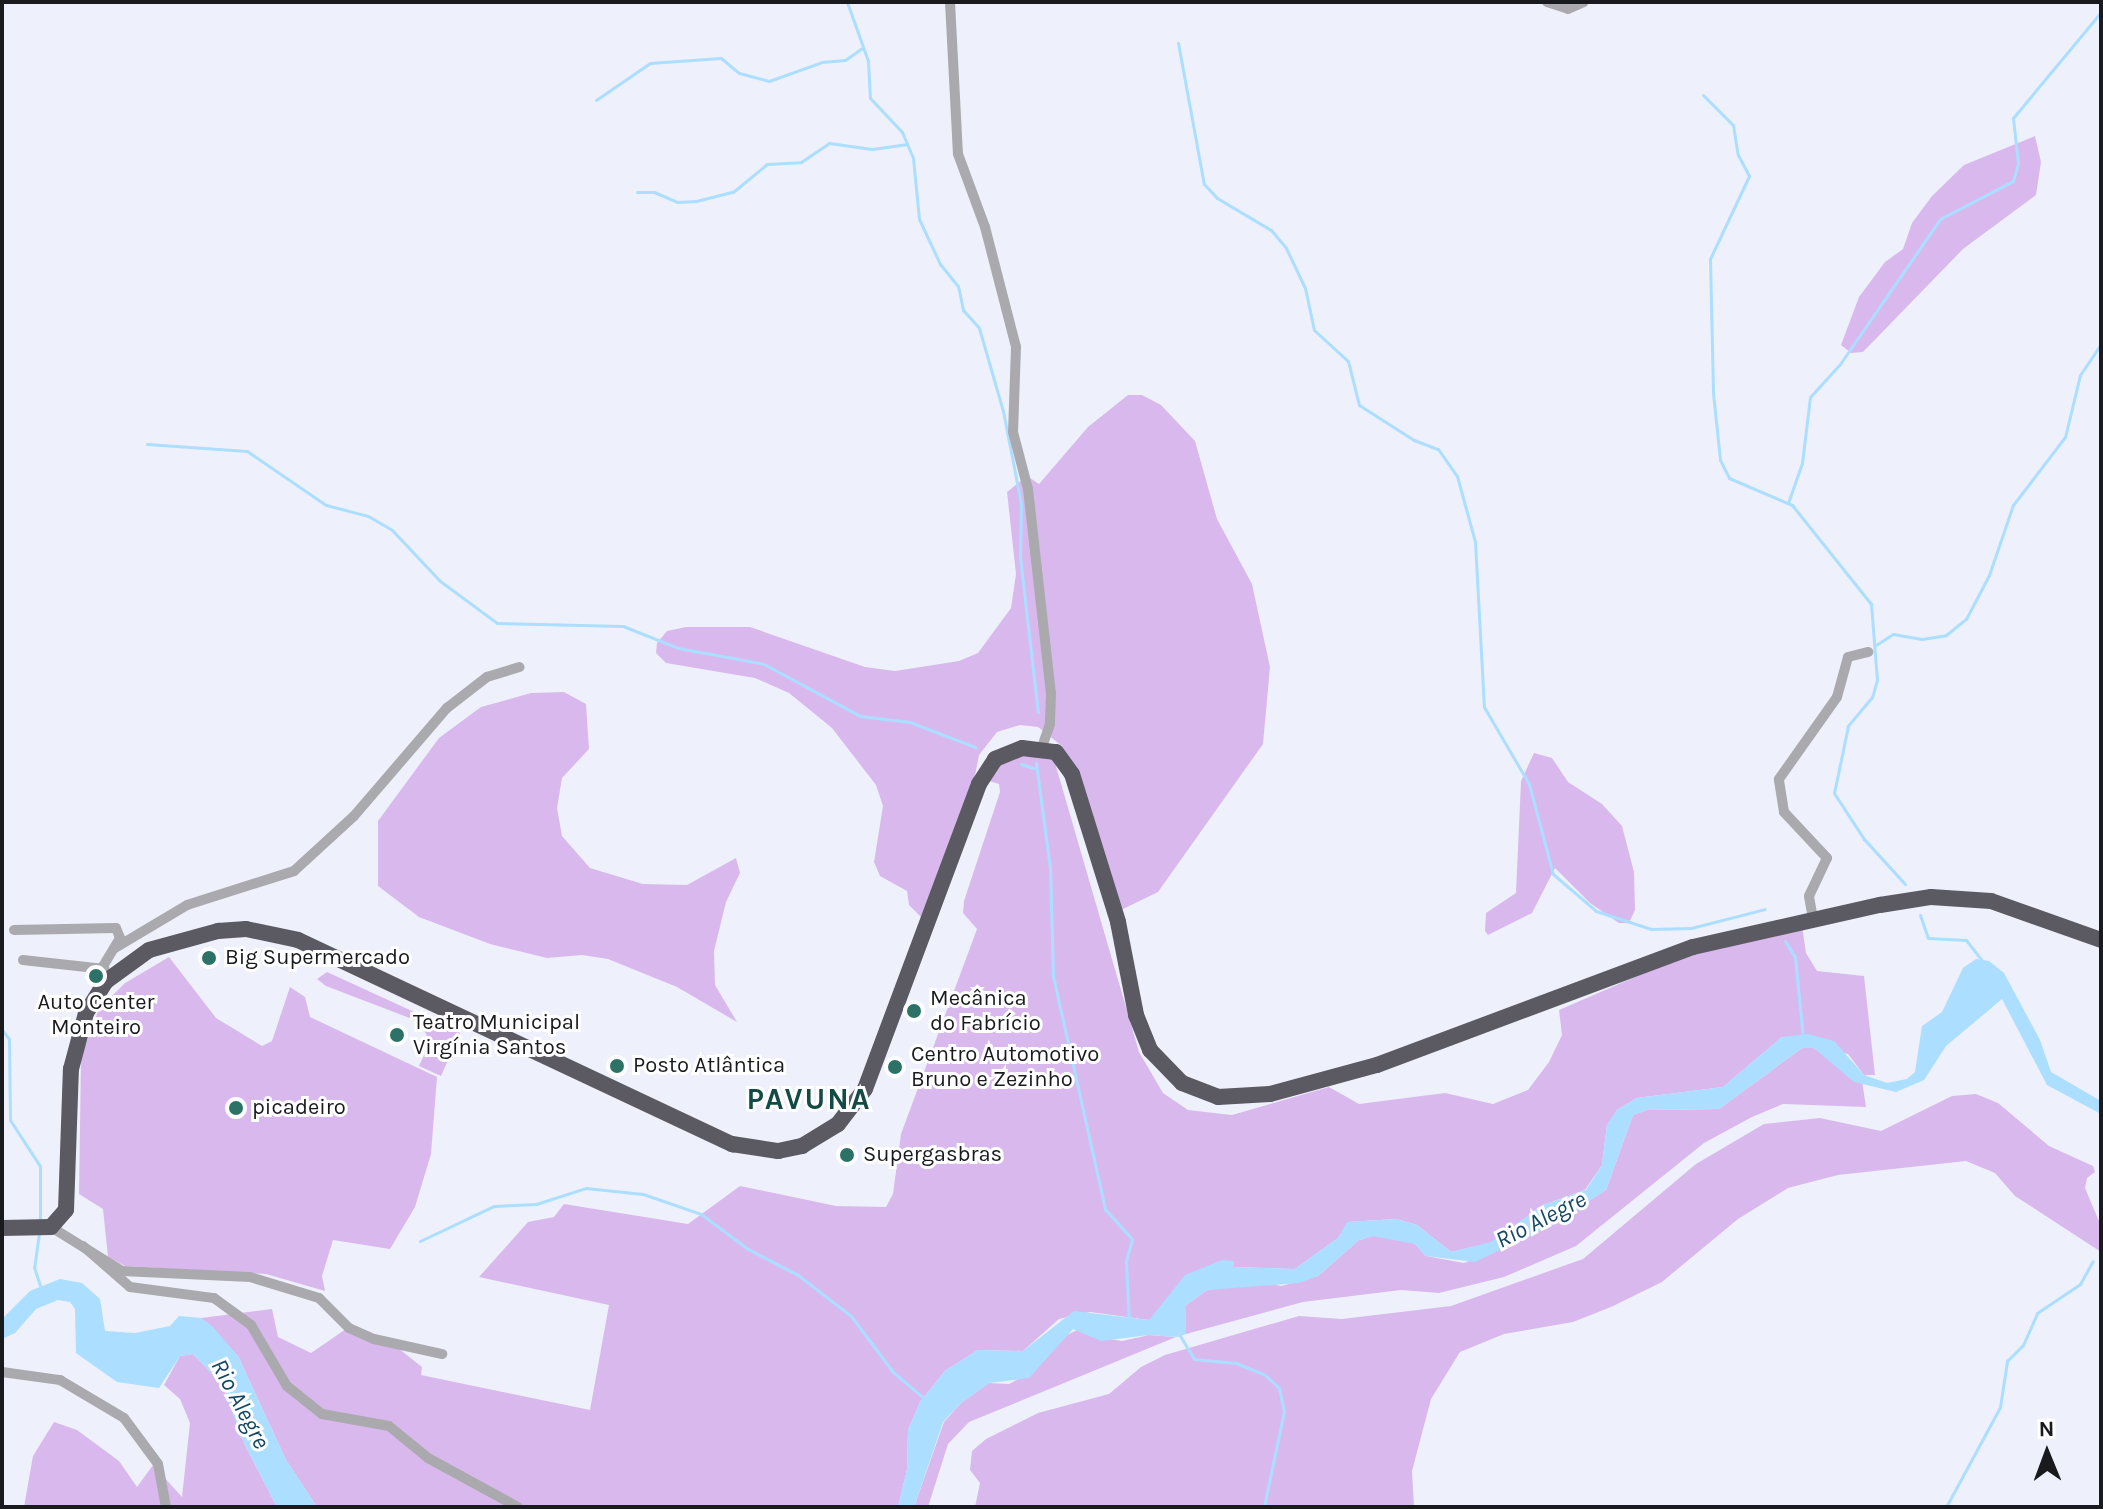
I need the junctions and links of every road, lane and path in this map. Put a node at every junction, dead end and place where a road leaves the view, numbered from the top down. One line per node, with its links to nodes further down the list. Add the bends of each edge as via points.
1 (950, 2): 6 (street, via 958,154 985,227 1016,347 1013,432 1028,489 1052,710)
2 (1547, 2): 3 (street, via 1568,9)
3 (1584, 2)
4 (1868, 652): 7 (street, via 1848,657 1837,697 1779,779 1784,812 1827,858 1809,896)
5 (520, 667): 10 (street, via 487,677 447,708 354,816 294,871 187,905)
6 (1042, 747): 7 (highway, via 1056,752 1072,774 1118,922 1145,1042 1171,1075 1218,1097 1270,1094 1377,1065 1645,963); 12 (highway, via 1008,751 988,767 872,1076 838,1124 802,1146 778,1151 732,1144 407,989 272,932 191,935)
7 (1813, 919): 9 (highway, via 1931,897 1961,897 2020,909)
8 (14, 930): 10 (street, via 116,928 120,933)
9 (2101, 940)
10 (115, 948): 12 (street)
11 (23, 960): 12 (street)
12 (108, 970): 14 (highway, via 77,1037 71,1069 66,1210)
13 (2, 1228): 14 (highway)
14 (42, 1228): 15 (street)
15 (83, 1246): 16 (street, via 130,1273 236,1275 305,1292 330,1303 359,1333); 19 (street, via 130,1287 201,1294 227,1306 257,1332 287,1386 312,1407 332,1419 389,1426 428,1458)
16 (442, 1354)
17 (2, 1372): 18 (street, via 60,1380 124,1418 158,1464)
18 (166, 1507)
19 (518, 1507)

